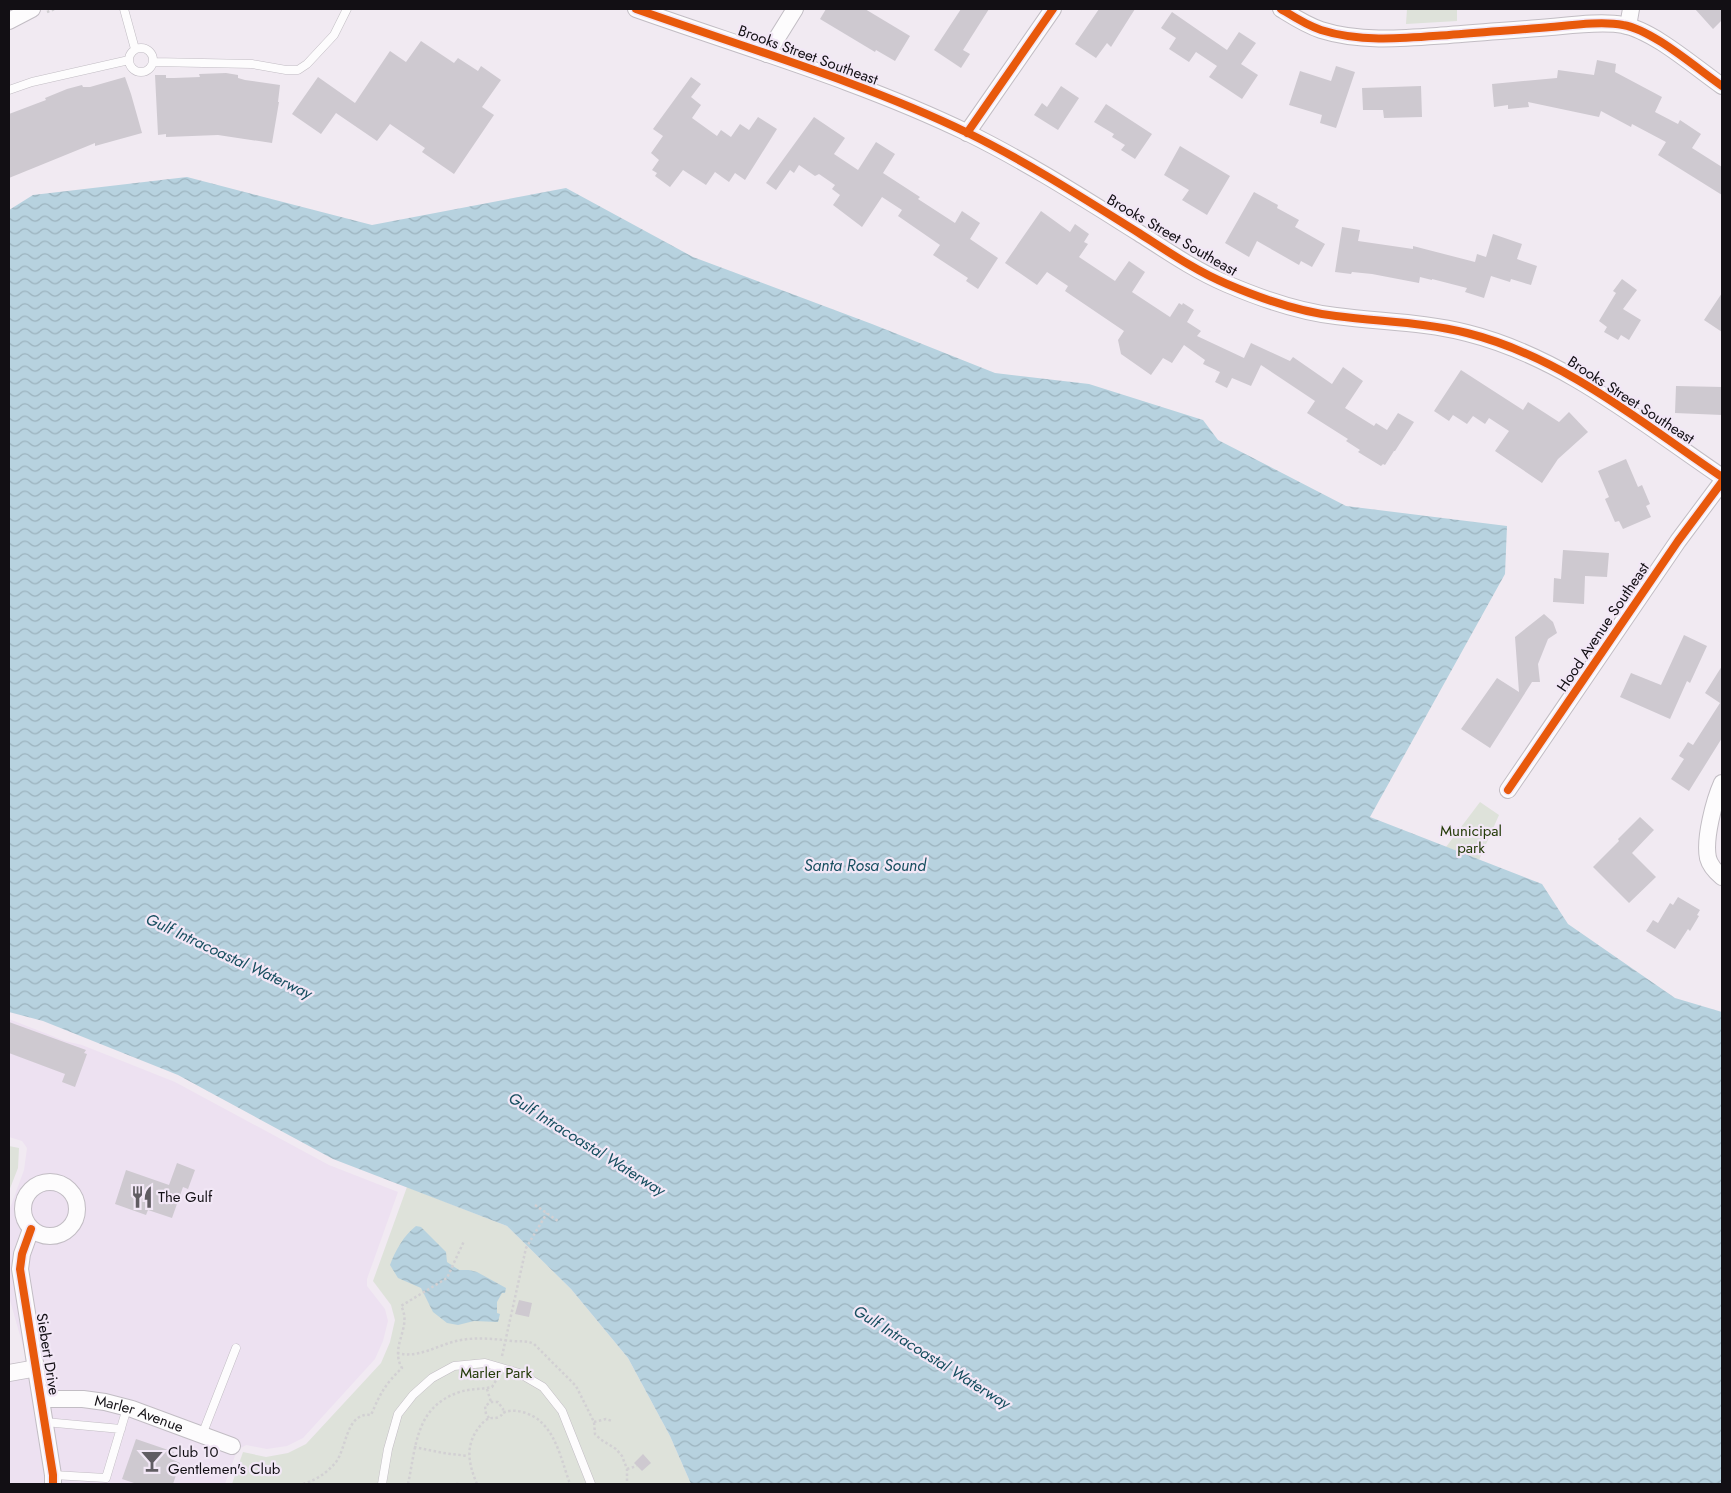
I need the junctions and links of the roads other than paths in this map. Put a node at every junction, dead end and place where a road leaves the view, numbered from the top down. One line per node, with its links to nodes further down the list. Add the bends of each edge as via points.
1 (32, 9): 9 (street)
2 (124, 9): 11 (lane)
3 (348, 9): 14 (lane, via 334,35 298,70 252,64)
4 (636, 9): 12 (street, Brooks Street Southeast)
5 (795, 9): 12 (street)
6 (1053, 9): 17 (street)
7 (1281, 9): 10 (street, via 1322,30 1354,37 1388,38 1563,26)
8 (1631, 9): 10 (street)
9 (9, 21)
10 (1628, 26): 15 (street, via 1657,40)
11 (135, 49): 13 (lane); 14 (lane, via 148,50)
12 (767, 54): 17 (street, Brooks Street Southeast, via 903,104)
13 (129, 60): 14 (lane, via 132,69 141,72 149,70); 16 (lane)
14 (154, 62)
15 (1722, 86)
16 (9, 90)
17 (967, 133): 18 (street, Brooks Street Southeast, via 1030,166 1187,263 1268,300 1333,316 1436,326 1515,348 1554,366 1614,402)
18 (1722, 477)
19 (1722, 482): 21 (street, Hood Avenue Southeast)
20 (1722, 784): 22 (street, via 1707,848 1708,859)
21 (1508, 790)
22 (1722, 876)
23 (31, 1229): 25 (street, Siebert Drive, via 20,1269)
24 (236, 1348): 31 (lane)
25 (37, 1368): 26 (street); 27 (street, Siebert Drive)
26 (9, 1373)
27 (42, 1399): 28 (street, Marler Avenue, via 83,1399); 29 (street, Siebert Drive)
28 (127, 1408): 30 (lane); 31 (street, Marler Avenue)
29 (45, 1422): 30 (lane); 33 (street, Siebert Drive)
30 (121, 1429): 34 (lane)
31 (202, 1435): 32 (street, Marler Avenue)
32 (232, 1446)
33 (53, 1480): 34 (lane)
34 (108, 1481)
35 (382, 1484): 36 (lane, via 398,1414 413,1395 432,1378 454,1366 485,1363 519,1373 543,1387 562,1411)
36 (591, 1484)

